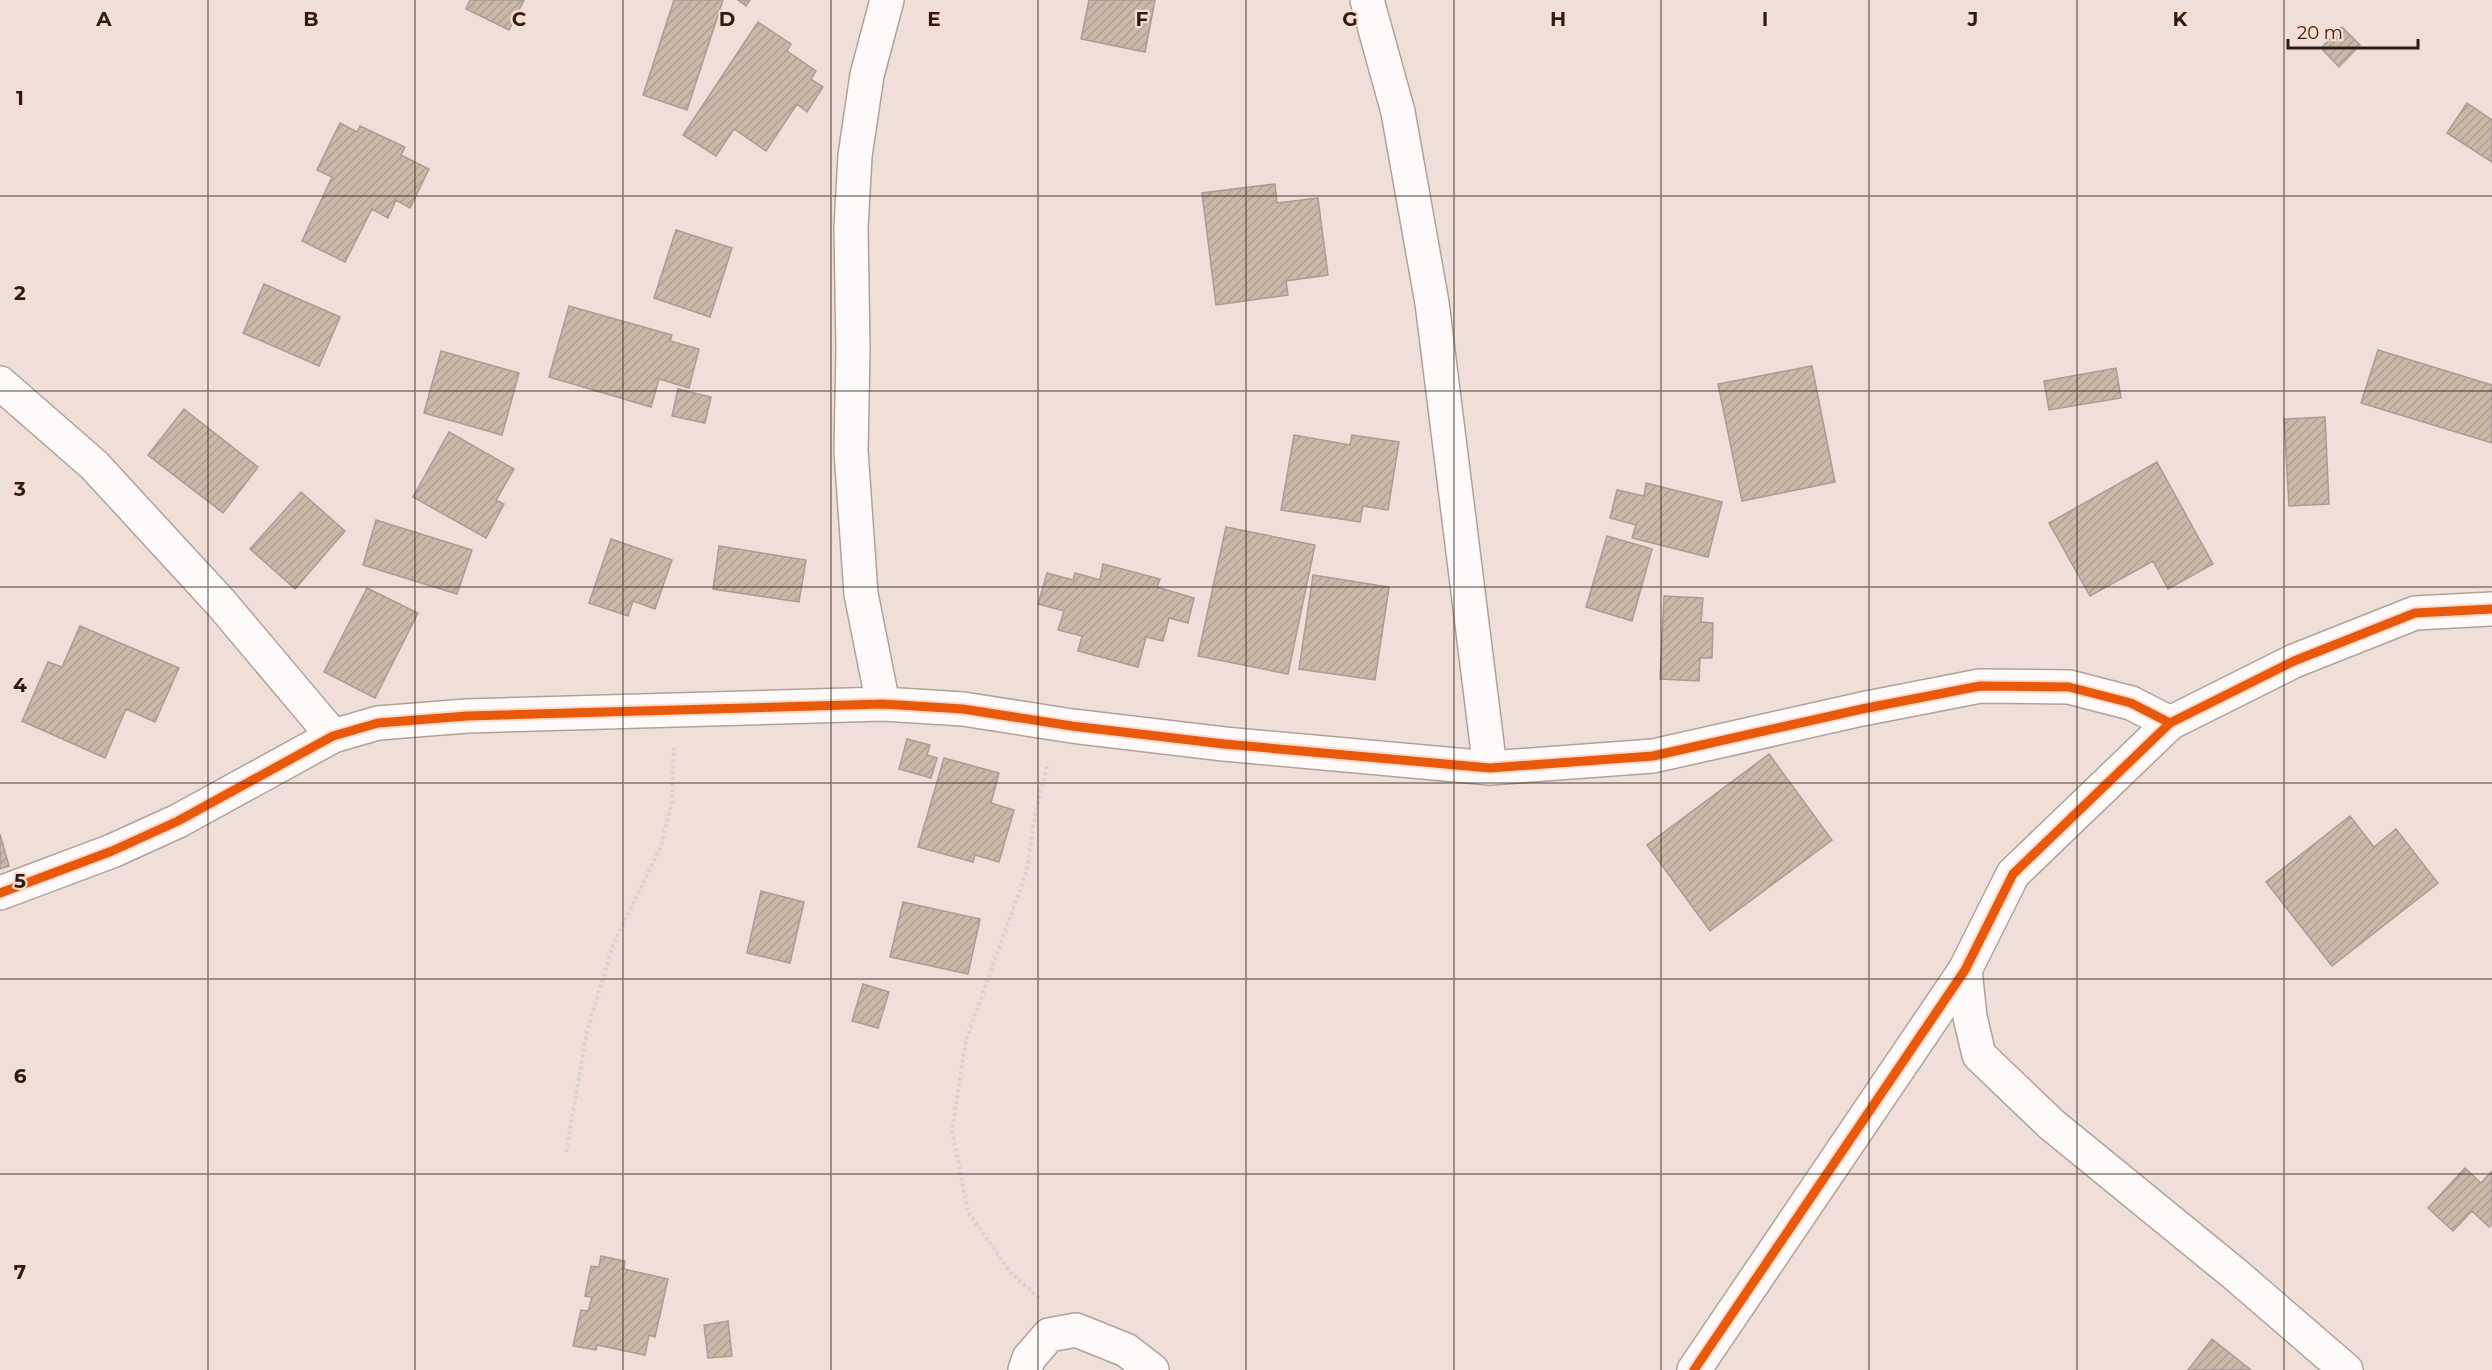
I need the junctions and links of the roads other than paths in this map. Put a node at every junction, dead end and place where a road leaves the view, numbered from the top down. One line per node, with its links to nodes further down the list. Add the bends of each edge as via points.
1 (887, 0): 5 (street, via 867,75 855,156 851,228 852,451 861,594)
2 (1367, 0): 8 (street, via 1398,112 1432,303)
3 (0, 383): 7 (street, via 102,474 221,603)
4 (2492, 609): 6 (street, via 2415,613 2294,661)
5 (883, 704): 7 (street, via 467,716 378,723); 8 (street, via 963,708 1224,744)
6 (2170, 723): 8 (street, via 2131,703 2069,687 1980,686 1653,756); 10 (street, via 2013,874)
7 (333, 736): 9 (street, via 178,820 112,851)
8 (1490, 768)
9 (0, 893)
10 (1965, 970): 13 (street); 14 (street, via 1978,1055 2051,1124)
11 (1025, 1370): 12 (street, via 1029,1358 1049,1335 1076,1330 1126,1350)
12 (1152, 1370)
13 (1694, 1370)
14 (2346, 1370)

